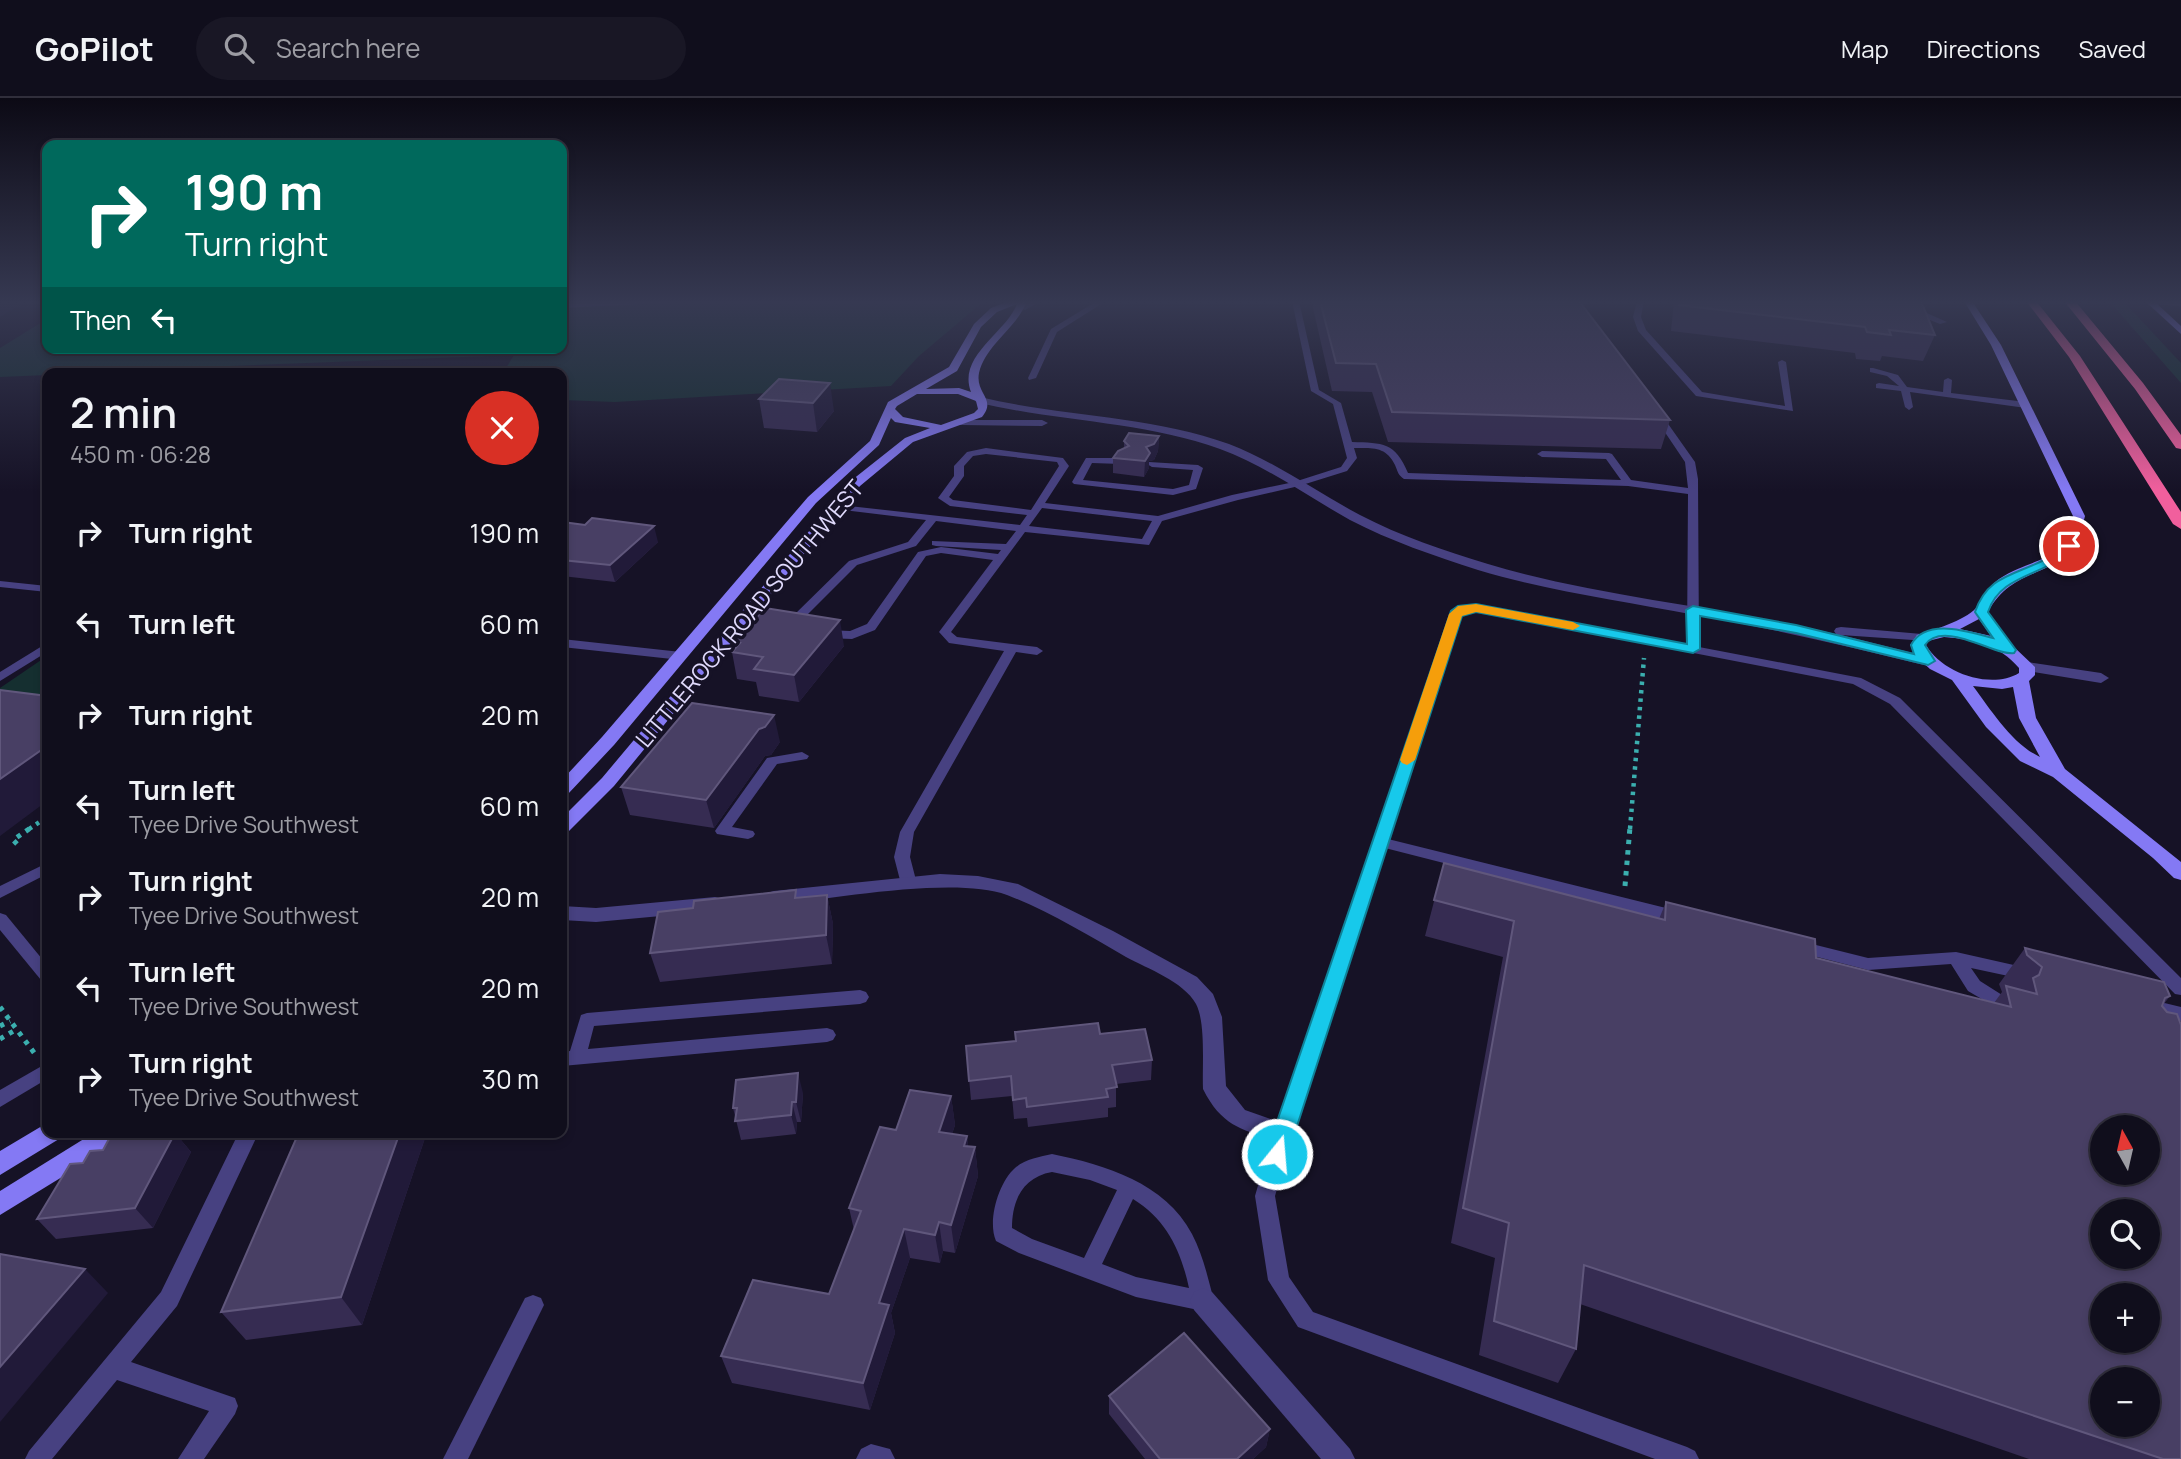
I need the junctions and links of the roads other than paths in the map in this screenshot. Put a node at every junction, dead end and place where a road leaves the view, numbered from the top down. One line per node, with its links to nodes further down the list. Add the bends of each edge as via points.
1 (956, 365): 16 (main road, LITTLEROCK ROAD SOUTHWEST)
2 (978, 365): 17 (main road, via 973,379)
3 (1038, 365): 11 (lane)
4 (1309, 365): 24 (lane, via 1315,391 1337,403)
5 (1672, 365): 6 (lane, via 1699,394 1790,409)
6 (1782, 365)
7 (2006, 365): 19 (main road)
8 (2079, 365): 40 (highway)
9 (2121, 365): 25 (highway)
10 (1873, 370): 14 (lane, via 1896,376)
11 (1032, 378)
12 (1948, 380): 15 (lane)
13 (1879, 386): 14 (lane)
14 (1905, 389): 15 (lane); 20 (lane)
15 (1947, 394): 19 (lane)
16 (907, 395): 17 (main road, via 946,390); 21 (main road, LITTLEROCK ROAD SOUTHWEST)
17 (979, 399): 22 (main road, via 983,409 978,415); 23 (street, via 1021,410)
18 (1648, 402): 34 (lane, via 1690,462)
19 (2026, 405): 46 (main road, via 2070,492 2079,516 2078,533 2049,563 2004,581 1986,597)
20 (1909, 407)
21 (890, 409): 22 (main road, via 910,424); 56 (main road, LITTLEROCK ROAD SOUTHWEST, via 875,443 813,500)
22 (958, 423): 23 (street); 36 (main road, LITTLEROCK ROAD SOUTHWEST, via 909,440)
23 (1115, 423): 32 (street, via 1153,427 1223,446)
24 (1349, 444): 31 (lane, via 1393,451 1404,476); 32 (lane, via 1352,458 1344,469)
25 (2181, 445)
26 (1542, 454): 31 (lane, via 1609,456)
27 (1121, 461): 30 (lane, via 1089,460)
28 (1152, 464): 33 (lane, via 1198,468)
29 (1056, 480): 30 (lane); 37 (lane); 37 (lane, via 1064,466 1060,460 985,451 970,454 959,466 959,476 943,498 950,503)
30 (1077, 482): 33 (lane, via 1173,492)
31 (1628, 483): 34 (lane)
32 (1296, 484): 35 (lane); 45 (street, via 1397,537 1484,567)
33 (1193, 487): 35 (lane)
34 (1693, 492): 45 (lane)
35 (1215, 503): 39 (lane)
36 (835, 506): 38 (lane); 65 (main road, LITTLEROCK ROAD SOUTHWEST, via 607,782)
37 (1036, 509): 39 (lane); 41 (lane)
38 (933, 519): 41 (lane); 42 (lane, via 912,544 853,563 796,624 838,636 862,632 871,627 922,554 941,550)
39 (1158, 519): 41 (lane, via 1145,543)
40 (2181, 524)
41 (1022, 529): 42 (lane)
42 (1004, 553): 51 (lane, via 946,632 953,640)
43 (0, 584): 44 (lane)
44 (42, 588)
45 (1693, 610): 47 (street); 52 (lane)
46 (1981, 612): 48 (main road); 54 (main road)
47 (1796, 629): 49 (street); 57 (street)
48 (1944, 632): 49 (main road); 54 (main road, via 1978,637)
49 (1922, 638): 57 (main road, via 1918,645)
50 (567, 644): 56 (lane)
51 (1012, 648): 55 (lane); 70 (lane, via 908,832 902,857)
52 (1693, 649): 67 (lane, via 1463,608 1456,614); 81 (lane, via 1857,681 1895,701)
53 (42, 650): 59 (lane)
54 (2009, 650): 58 (main road)
55 (1037, 651)
56 (681, 656): 64 (main road, LITTLEROCK ROAD SOUTHWEST)
57 (1928, 661): 60 (main road)
58 (2024, 674): 60 (main road, via 1994,685); 61 (street); 63 (main road, via 2020,699 2029,727)
59 (0, 677)
60 (1958, 677): 63 (main road, via 2007,740 2026,757)
61 (2101, 678)
62 (802, 756): 66 (lane, via 772,761 722,831)
63 (2059, 773): 69 (main road)
64 (567, 784)
65 (567, 823)
66 (748, 834)
67 (1380, 842): 76 (lane); 90 (lane)
68 (42, 870): 71 (lane)
69 (2181, 873)
70 (909, 884): 72 (street); 90 (street, via 978,883 1011,890 1190,983 1205,1000 1211,1017 1215,1089 1237,1117)
71 (0, 892)
72 (760, 899)
73 (732, 902): 74 (street, via 596,915)
74 (567, 913)
75 (0, 919): 79 (lane)
76 (1695, 921)
77 (1782, 942): 78 (lane, via 1868,964)
78 (1956, 958): 80 (lane); 84 (lane, via 1973,986)
79 (42, 969)
80 (2038, 977)
81 (2181, 989)
82 (860, 997): 87 (lane, via 587,1020)
83 (2129, 1001): 85 (lane)
84 (2004, 1005)
85 (2181, 1014)
86 (827, 1035): 87 (lane)
87 (569, 1059)
88 (42, 1064): 89 (lane)
89 (0, 1098)
90 (1283, 1133): 107 (lane, via 1265,1196 1279,1280 1306,1320)
91 (42, 1138): 94 (main road)
92 (106, 1138): 96 (main road)
93 (246, 1138): 100 (lane, via 169,1299)
94 (0, 1164)
95 (1128, 1188): 97 (lane); 97 (lane, via 1103,1175 1052,1163 1037,1165 1013,1182 1000,1226 1003,1234); 98 (lane, via 1156,1204 1184,1237)
96 (0, 1204)
97 (1089, 1270): 98 (lane, via 1136,1287)
98 (1203, 1301): 106 (street)
99 (533, 1305): 103 (lane)
100 (112, 1367): 101 (lane); 102 (lane, via 227,1406)
101 (37, 1459)
102 (190, 1459)
103 (455, 1459)
104 (871, 1459): 105 (street)
105 (880, 1459)
106 (1340, 1459)
107 (1687, 1459)

